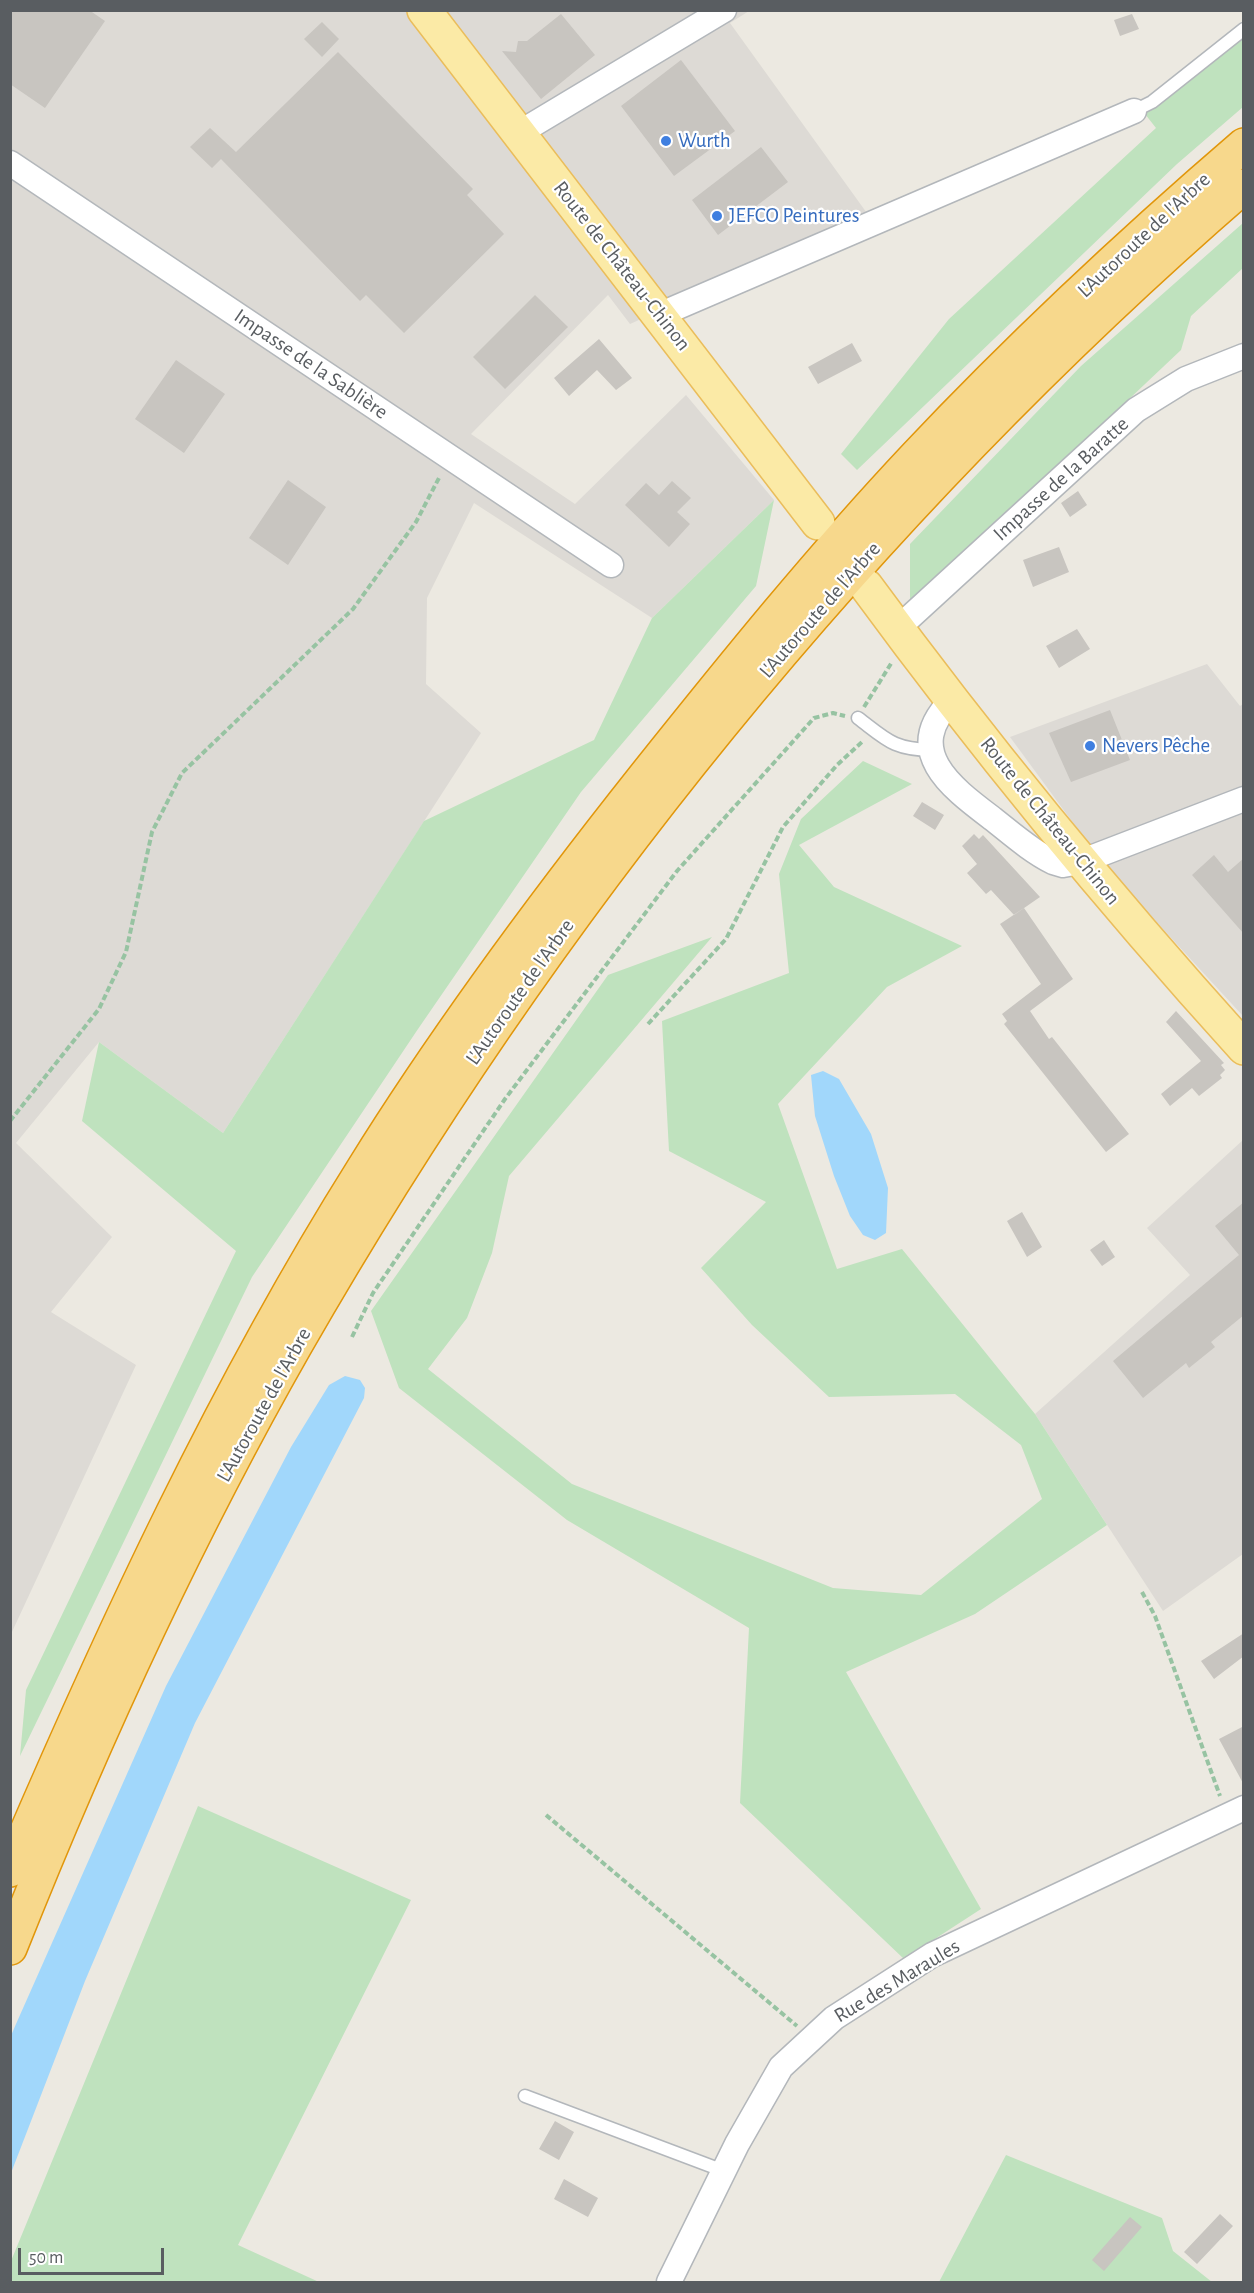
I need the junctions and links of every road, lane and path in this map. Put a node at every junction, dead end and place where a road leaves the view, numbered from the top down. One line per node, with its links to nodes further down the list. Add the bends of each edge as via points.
1 (424, 10): 5 (main road, Route de Château-Chinon)
2 (724, 10): 5 (street)
3 (1244, 29): 4 (lane, via 1152,102)
4 (1134, 111): 9 (street)
5 (519, 133): 9 (main road, Route de Château-Chinon)
6 (1244, 145): 29 (highway, L'Autoroute de l'Arbre, via 1031,340 862,515 717,686 513,950 362,1170 265,1336 85,1696)
7 (10, 163): 11 (street, Impasse de la Sablière)
8 (1244, 186): 30 (highway, L'Autoroute de l'Arbre, via 1057,358 880,540 724,720 614,860 483,1044 387,1191 293,1348 201,1520 81,1777)
9 (659, 315): 12 (main road, Route de Château-Chinon)
10 (1244, 356): 15 (street, Impasse de la Baratte, via 1186,379 1136,410)
11 (450, 458): 13 (street, Impasse de la Sablière); 24 (path, via 416,522 353,609 182,773 152,832 126,952 99,1009)
12 (819, 523)
13 (611, 566)
14 (866, 586): 15 (main road, Route de Château-Chinon)
15 (901, 634): 16 (main road, Route de Château-Chinon); 17 (path)
16 (952, 700): 19 (street, via 931,729); 21 (main road, Route de Château-Chinon)
17 (858, 718): 18 (lane); 25 (path, via 833,713 814,718 677,871 505,1099 374,1293)
18 (874, 730): 19 (lane, via 906,749); 22 (path, via 837,765 783,827 726,939)
19 (931, 750): 21 (street, via 939,771 954,789 1041,856 1063,865)
20 (1244, 799): 21 (street)
21 (1080, 862): 23 (main road, Route de Château-Chinon)
22 (648, 1024)
23 (1242, 1045)
24 (10, 1121)
25 (352, 1337)
26 (1142, 1592): 27 (path)
27 (1238, 1813): 31 (street, Rue des Maraules, via 932,1955 834,2018)
28 (546, 1815): 31 (path)
29 (10, 1870)
30 (10, 1948)
31 (811, 2038): 33 (street, Rue des Maraules, via 781,2067)
32 (525, 2096): 33 (lane)
33 (724, 2171): 34 (street, Rue des Maraules)
34 (669, 2283)

